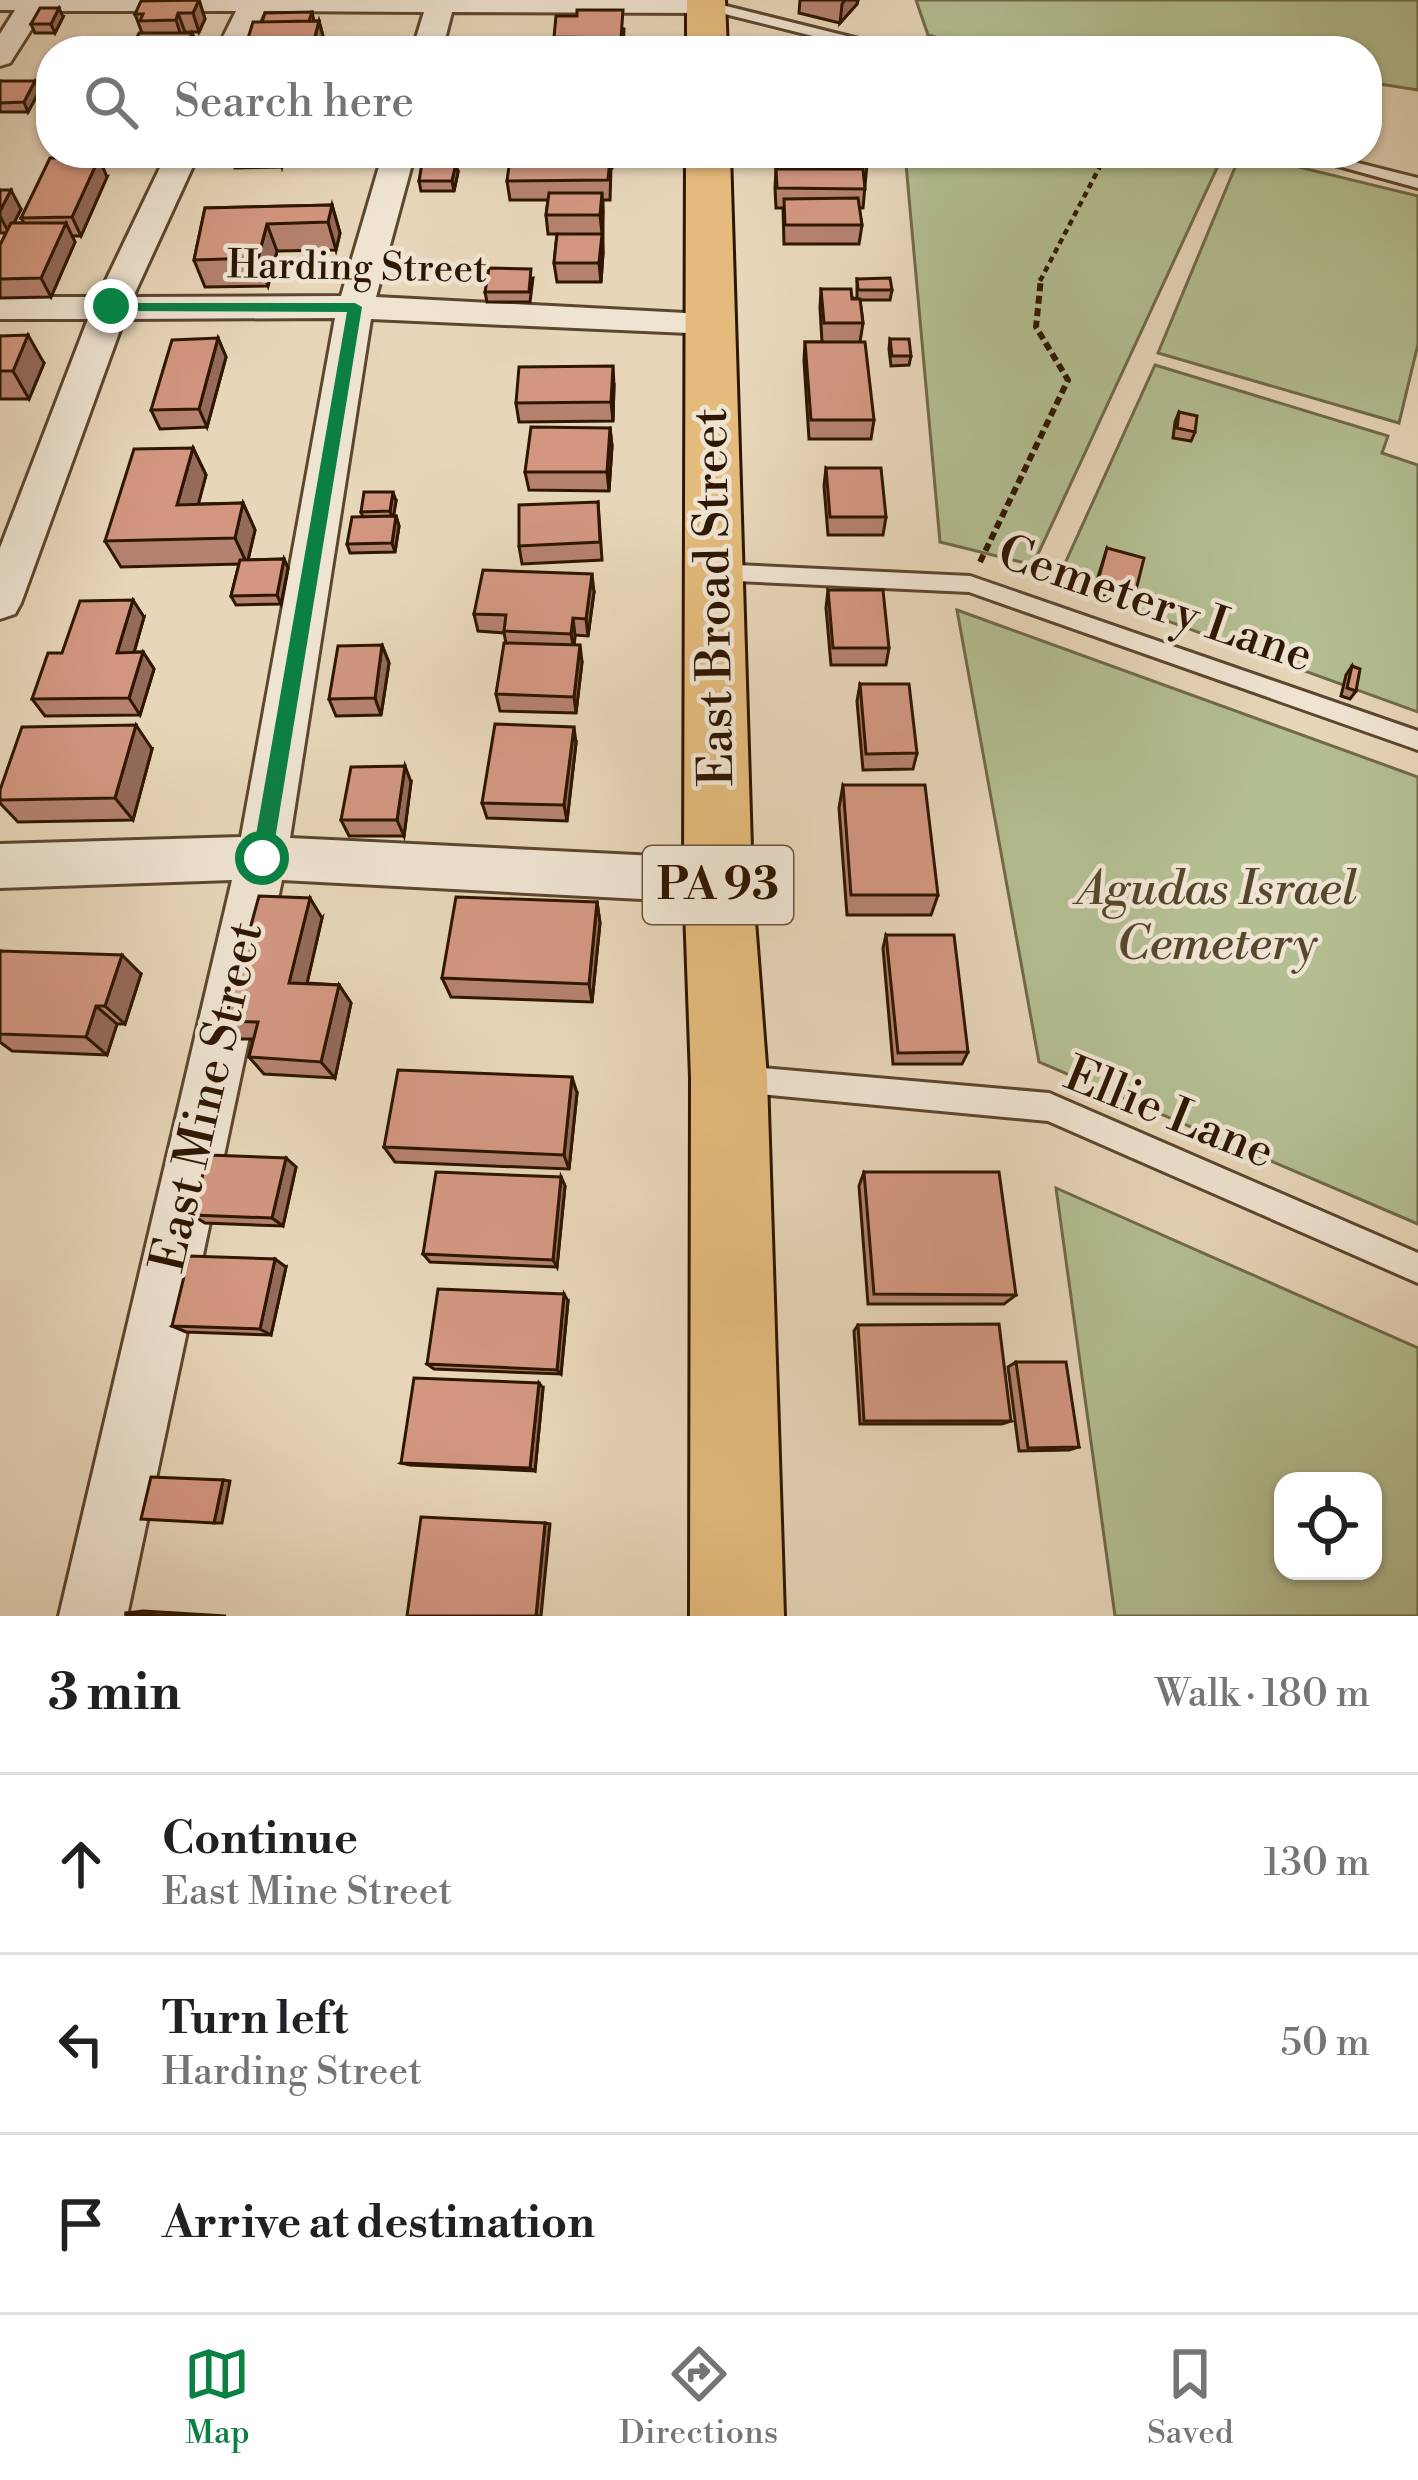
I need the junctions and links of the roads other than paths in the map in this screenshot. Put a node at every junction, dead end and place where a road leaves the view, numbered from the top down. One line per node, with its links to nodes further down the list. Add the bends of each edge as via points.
1 (34, 1): 3 (street); 4 (street); 10 (street)
2 (441, 1): 4 (street); 5 (street); 7 (street)
3 (0, 2)
4 (254, 2): 6 (street)
5 (706, 3): 8 (highway); 9 (lane)
6 (238, 36)
7 (432, 36)
8 (706, 36)
9 (832, 36)
10 (0, 57)
11 (176, 168): 16 (street)
12 (395, 168): 17 (street, East Mine Street)
13 (708, 168): 19 (highway, East Broad Street / PA 93)
14 (1358, 168): 15 (lane)
15 (1418, 183)
16 (111, 306): 17 (street, Harding Street); 18 (street, Harding Street); 21 (street)
17 (355, 307): 19 (street, Harding Street); 23 (street, East Mine Street)
18 (0, 308)
19 (711, 323): 20 (highway, East Broad Street / PA 93)
20 (715, 572): 22 (lane, Cemetery Lane, via 970,584); 25 (highway, East Broad Street / PA 93)
21 (0, 603)
22 (1418, 741)
23 (262, 858): 24 (street); 25 (street); 28 (street, East Mine Street)
24 (0, 866)
25 (718, 881): 26 (highway, East Broad Street / PA 93)
26 (730, 1078): 27 (lane, Ellie Lane, via 1048,1107); 29 (highway, East Broad Street / PA 93)
27 (1418, 1268)
28 (93, 1616)
29 (737, 1616)

